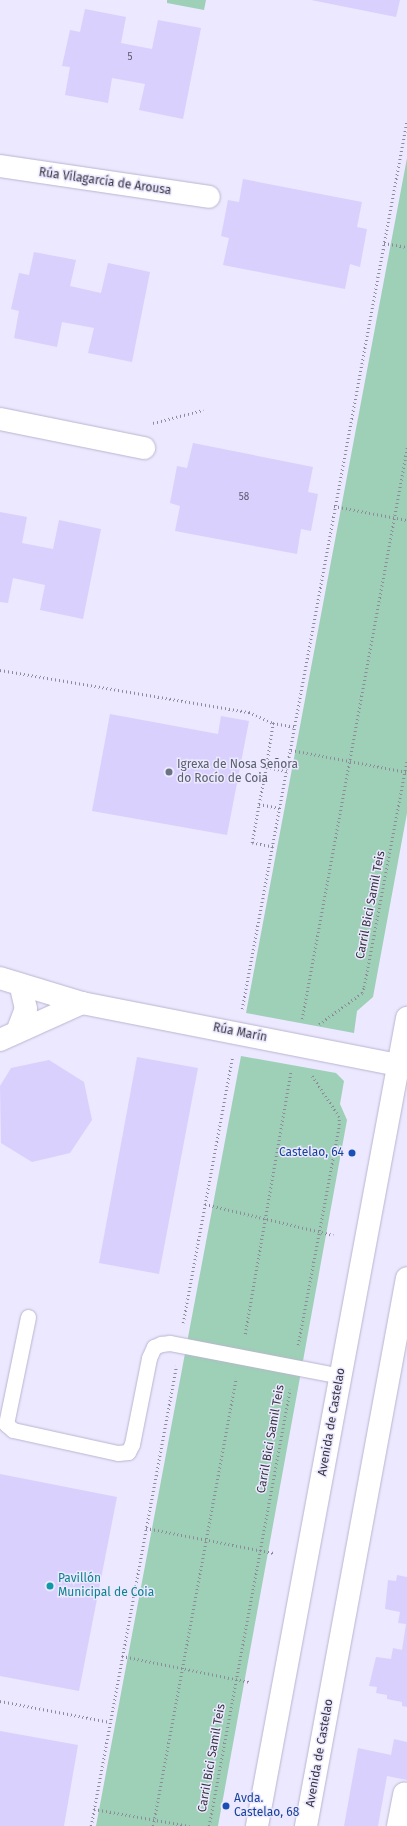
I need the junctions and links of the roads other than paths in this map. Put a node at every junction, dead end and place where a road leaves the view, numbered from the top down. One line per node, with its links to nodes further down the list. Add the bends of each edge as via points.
1 (0, 166): 2 (main road, Rúa Vilagarcía de Arousa)
2 (209, 197)
3 (0, 419): 4 (main road)
4 (144, 448)
5 (0, 978): 6 (main road, Rúa Marín)
6 (21, 987): 7 (main road, Rúa Marín); 9 (main road, via 26,1009)
7 (82, 1003): 9 (main road); 10 (main road, Rúa Marín)
8 (407, 1018): 10 (main road, Avenida de Castelao)
9 (9, 1036)
10 (402, 1066): 13 (main road, Avenida de Castelao)
11 (407, 1278): 16 (main road, Avenida de Castelao)
12 (28, 1317): 13 (lane, via 6,1424 13,1430 118,1453 128,1452 132,1444 149,1358 154,1347 161,1344 180,1345)
13 (341, 1376): 15 (main road, Avenida de Castelao)
14 (404, 1794): 17 (main road)
15 (257, 1826)
16 (306, 1826)
17 (398, 1826)

